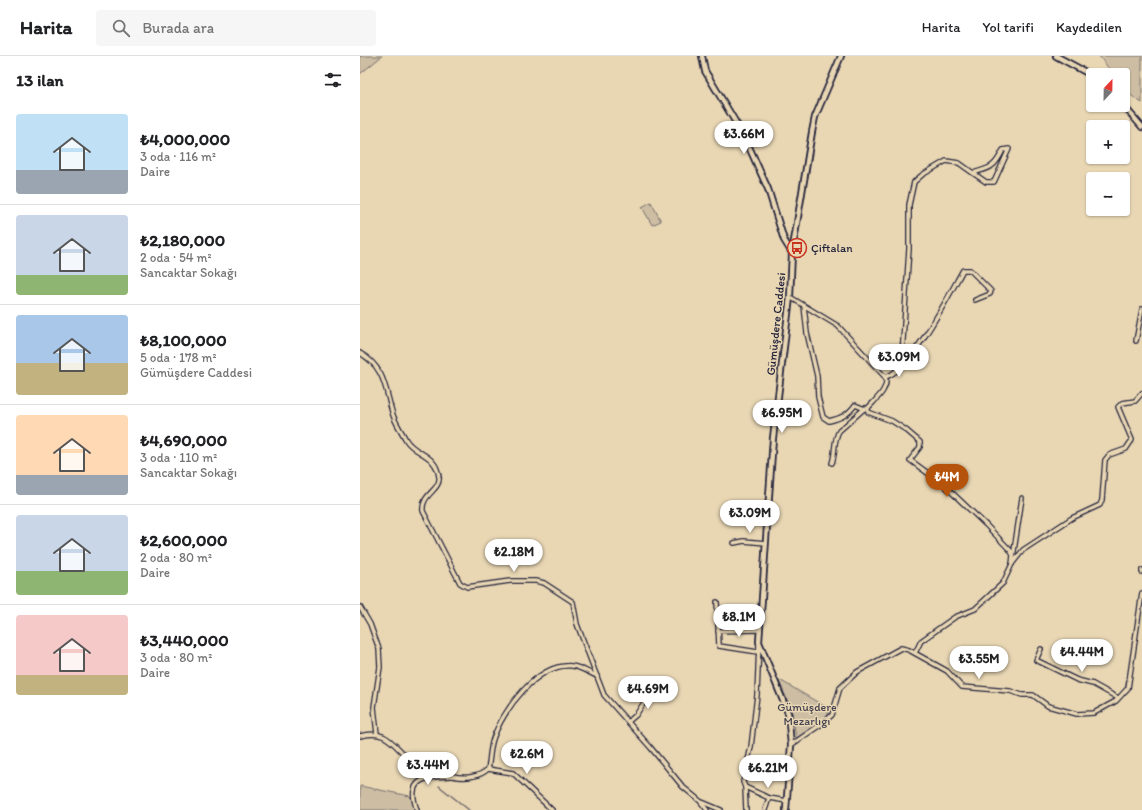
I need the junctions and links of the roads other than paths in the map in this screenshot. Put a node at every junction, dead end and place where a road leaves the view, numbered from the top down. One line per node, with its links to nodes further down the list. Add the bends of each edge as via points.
1 (702, 56): 8 (street, via 705,71 745,138 768,189 784,240)
2 (841, 56): 8 (street, Gümüşdere Caddesi, via 818,110 812,132)
3 (1056, 56): 4 (street)
4 (1086, 72)
5 (1129, 112): 6 (street)
6 (1142, 127)
7 (973, 172): 7 (street, via 993,166 1003,150 1009,149 994,182 986,182); 15 (street, via 959,163 946,161 914,182 908,205 909,249 903,348)
8 (792, 253): 9 (street, Gümüşdere Caddesi)
9 (790, 297): 11 (street); 22 (street, Gümüşdere Caddesi, via 773,438)
10 (975, 300): 15 (street, via 990,294 991,291 970,270 963,270 916,349)
11 (804, 306): 16 (street, via 838,326); 18 (street, via 823,418 829,421 838,419 845,416 855,405)
12 (1142, 309): 13 (street)
13 (1136, 341)
14 (360, 353): 35 (street, via 371,359 385,381 394,417 407,442 431,459 440,478 438,486 427,496 422,506 460,583 467,587 536,580 573,602 577,624)
15 (896, 371): 16 (street)
16 (885, 377): 18 (street, via 886,387)
17 (1142, 393): 23 (street, via 1135,401 1122,403 1118,407 1132,440 1126,449 1109,455 1105,460 1100,505 1072,518 1028,546)
18 (866, 408): 19 (street, via 838,431); 23 (street, via 871,414 892,421 920,442 920,447 910,460 944,485 986,525 1010,550)
19 (832, 463)
20 (1022, 498): 23 (street)
21 (734, 543): 22 (street)
22 (766, 543): 28 (street, Gümüşdere Caddesi)
23 (1012, 564): 34 (street, via 1003,583 975,608 955,616 921,641)
24 (1142, 593): 37 (street, via 1128,688)
25 (717, 602): 27 (street)
26 (360, 607): 39 (street, via 370,624 379,649 380,667 374,707)
27 (718, 617): 28 (street); 29 (street)
28 (760, 617): 30 (street, Gümüşdere Caddesi)
29 (718, 630): 30 (street); 33 (street, via 719,646)
30 (758, 630): 31 (street, Gümüşdere Caddesi)
31 (759, 642): 33 (street); 41 (street, Gümüşdere Caddesi, via 788,712)
32 (1041, 649): 37 (street, via 1036,660 1078,680 1093,684)
33 (758, 652): 44 (street, via 757,694 753,732 743,782)
34 (916, 653): 37 (street, via 947,671 962,686 1033,695 1048,706 1077,714 1094,713); 41 (street, via 896,649 857,672 840,688 832,715)
35 (597, 676): 38 (street, via 604,695); 42 (street, via 570,666 552,669 538,677 504,714 493,740)
36 (654, 687): 38 (street, via 636,715)
37 (1118, 698)
38 (629, 721): 46 (street, via 683,788)
39 (377, 734): 40 (street); 43 (street, via 392,740 414,762)
40 (360, 736)
41 (791, 745): 47 (street, Gümüşdere Caddesi)
42 (488, 769): 43 (street, via 469,778); 49 (street, via 513,773)
43 (453, 776): 48 (street, via 424,779 417,783 412,793)
44 (745, 787): 45 (street); 52 (street)
45 (769, 798): 47 (street); 53 (street)
46 (700, 801): 50 (street); 51 (street)
47 (786, 801): 54 (street, Gümüşdere Caddesi)
48 (417, 810)
49 (552, 810)
50 (707, 810)
51 (722, 810)
52 (746, 810)
53 (765, 810)
54 (786, 810)

